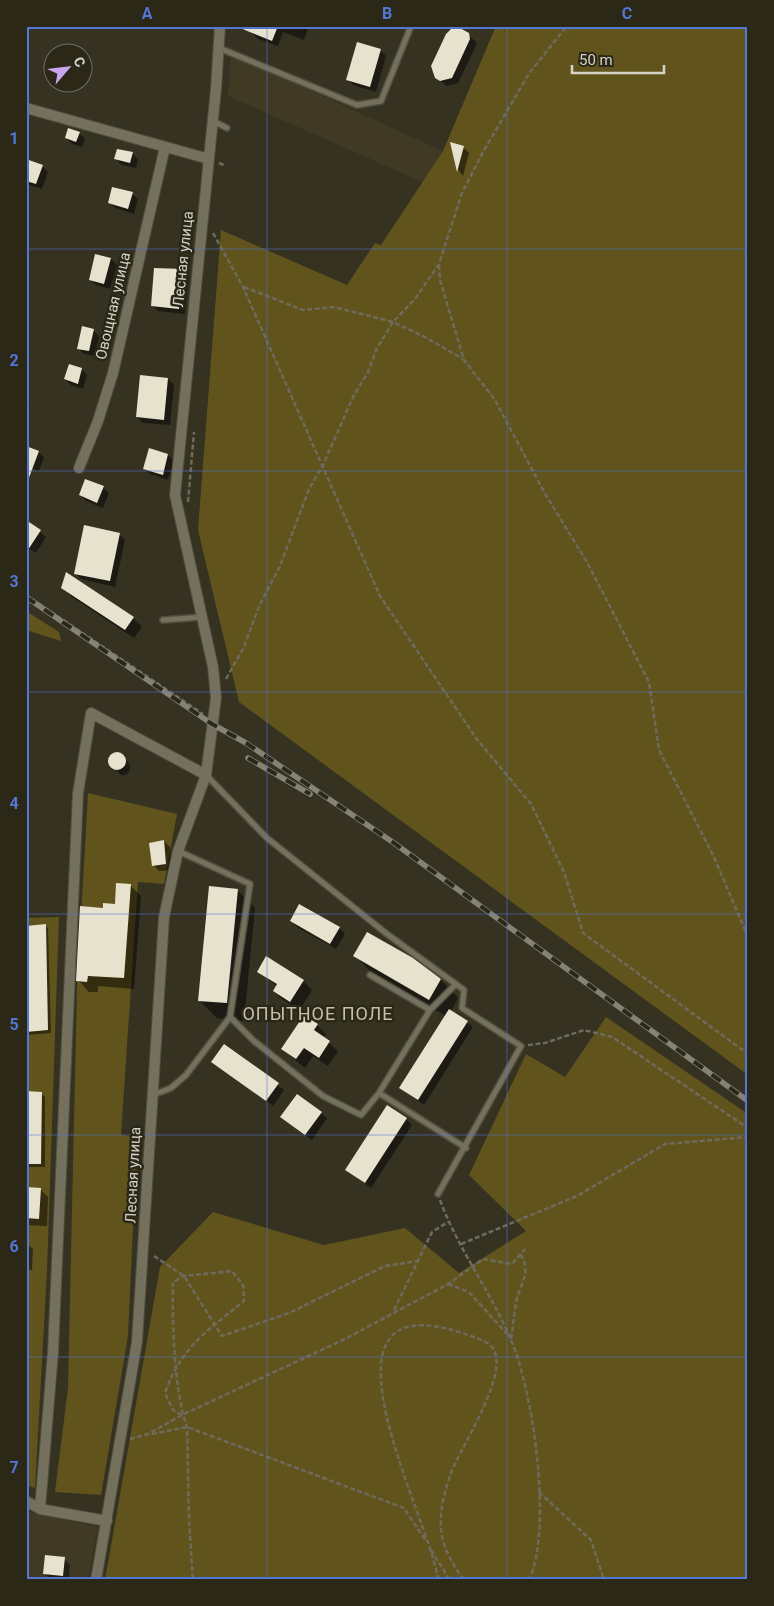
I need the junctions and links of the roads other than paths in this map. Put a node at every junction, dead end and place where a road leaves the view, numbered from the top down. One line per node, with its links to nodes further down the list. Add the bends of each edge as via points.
1 (220, 26): 3 (street, Лесная улица)
2 (411, 26): 3 (lane, via 381,100 372,104 357,105)
3 (219, 48): 5 (street, Лесная улица)
4 (26, 108): 7 (street)
5 (213, 121): 6 (lane); 8 (street, Лесная улица)
6 (227, 128)
7 (165, 147): 8 (street); 9 (street, Овощная улица, via 113,373)
8 (208, 159): 10 (street, Лесная улица, via 175,495)
9 (79, 468)
10 (202, 617): 11 (lane); 12 (street, Лесная улица, via 216,698)
11 (163, 620)
12 (206, 774): 13 (street, Лесная улица); 15 (lane, via 267,838 387,934); 23 (street, via 91,713 78,793 53,1352)
13 (178, 851): 17 (lane, via 250,884); 19 (street, Лесная улица, via 164,917)
14 (370, 976): 16 (lane)
15 (456, 984): 16 (lane); 20 (lane, via 464,990 462,1008 521,1046)
16 (430, 1010): 18 (lane)
17 (230, 1017): 18 (lane, via 254,1041 323,1096 361,1115); 19 (lane, via 186,1075 171,1088)
18 (379, 1093): 20 (lane)
19 (152, 1095): 24 (street, Лесная улица, via 137,1342)
20 (466, 1148): 21 (lane)
21 (438, 1194)
22 (26, 1501): 23 (street)
23 (40, 1509): 24 (street)
24 (106, 1521): 25 (street, Лесная улица)
25 (96, 1580)

